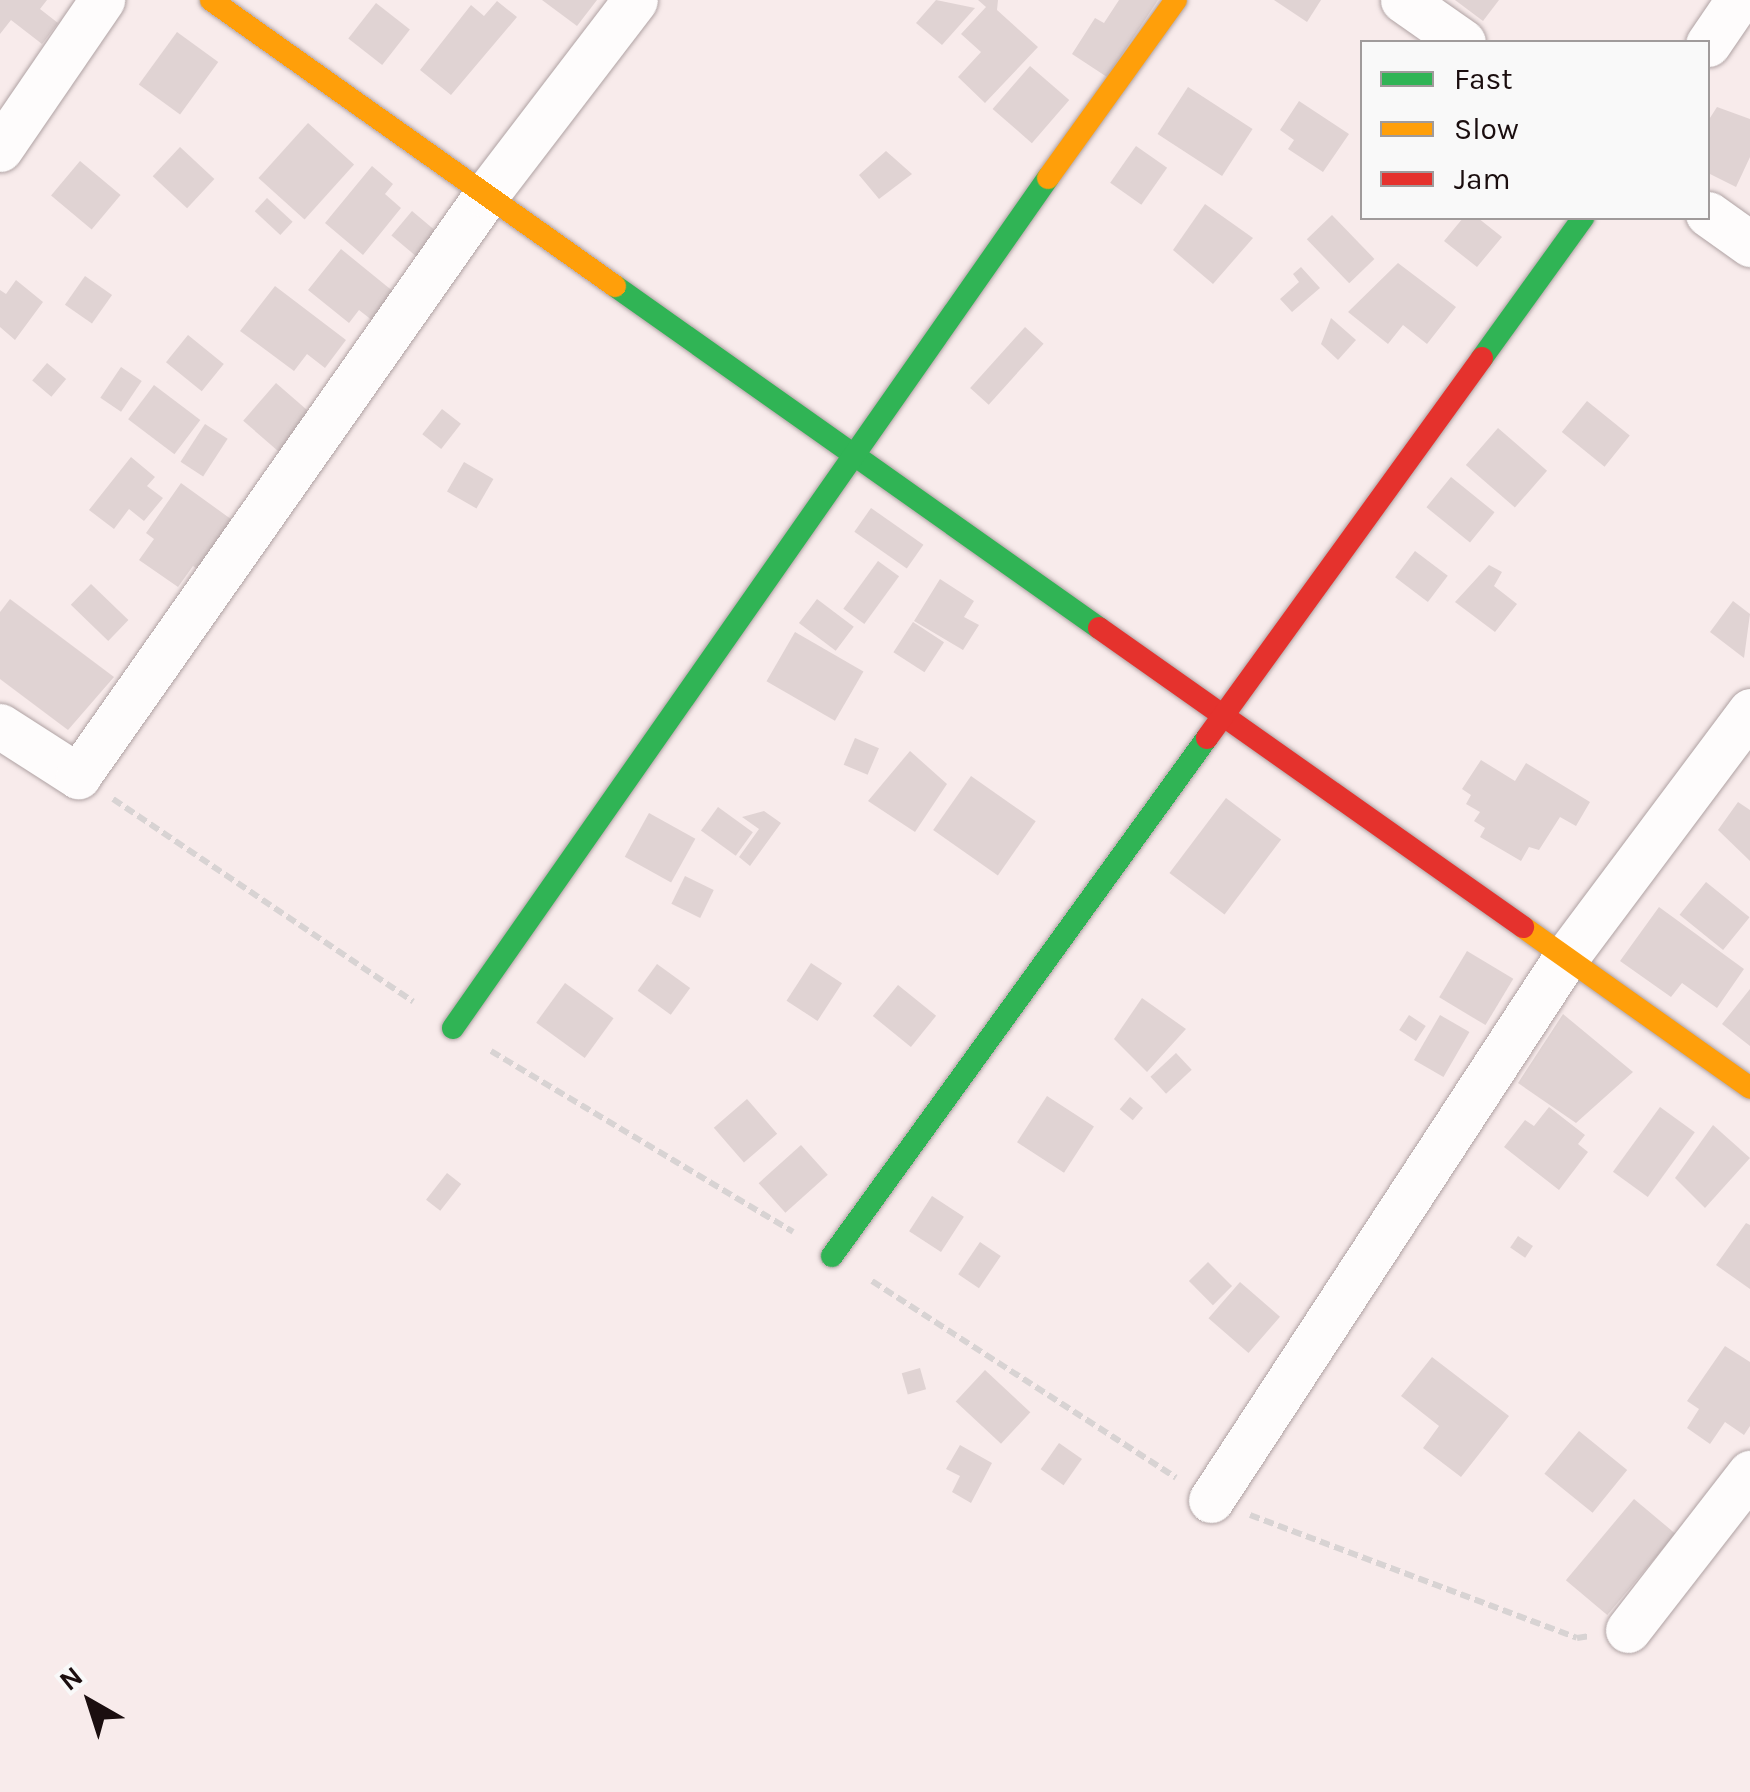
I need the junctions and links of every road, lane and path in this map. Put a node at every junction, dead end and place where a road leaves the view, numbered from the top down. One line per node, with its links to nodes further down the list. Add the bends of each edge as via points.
1 (102, 0): 9 (street)
2 (211, 0): 10 (street)
3 (635, 0): 10 (street)
4 (1176, 0): 14 (street)
5 (1403, 0): 7 (street)
6 (1738, 0): 8 (street)
7 (1461, 40)
8 (1710, 41)
9 (0, 148)
10 (486, 196): 14 (street); 17 (street, via 78,776)
11 (1710, 215): 13 (street)
12 (1583, 220): 16 (street)
13 (1750, 244)
14 (848, 455): 16 (street); 19 (street)
15 (1750, 712): 18 (street)
16 (1222, 713): 18 (street); 21 (street)
17 (0, 726)
18 (1564, 960): 20 (street); 23 (street)
19 (453, 1028)
20 (1750, 1088)
21 (832, 1256)
22 (1750, 1472): 24 (street)
23 (1211, 1500)
24 (1628, 1630)

